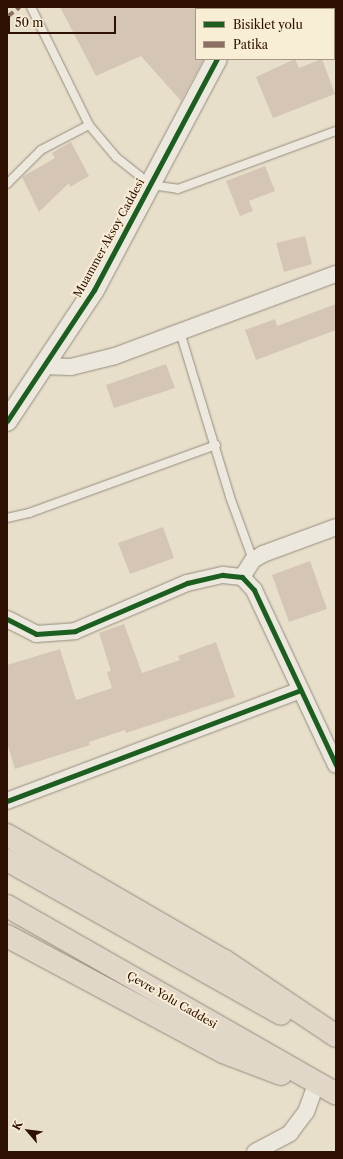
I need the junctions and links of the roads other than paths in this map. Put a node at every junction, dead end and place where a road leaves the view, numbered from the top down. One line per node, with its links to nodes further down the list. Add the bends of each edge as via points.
1 (31, 7): 3 (lane)
2 (216, 60): 6 (street, Muammer Aksoy Caddesi)
3 (89, 125): 5 (lane, via 46,146); 6 (lane, via 116,157)
4 (336, 132): 6 (lane, via 178,189)
5 (7, 184)
6 (151, 185): 9 (street, Muammer Aksoy Caddesi, via 94,290)
7 (336, 274): 8 (street)
8 (180, 332): 9 (street, via 116,356 71,367); 11 (lane)
9 (41, 366): 10 (street, Muammer Aksoy Caddesi)
10 (7, 421)
11 (216, 445): 12 (lane, via 29,514); 14 (lane, via 230,498)
12 (7, 518)
13 (336, 527): 14 (street)
14 (254, 560): 15 (street)
15 (242, 577): 16 (street, via 223,575 187,583 75,631 36,634); 17 (street, via 254,590)
16 (7, 619)
17 (300, 690): 18 (street); 19 (street)
18 (335, 758)
19 (7, 801)
20 (7, 835): 24 (highway, via 223,960)
21 (7, 860): 25 (highway)
22 (7, 906): 27 (highway, Çevre Yolu Caddesi)
23 (7, 936): 26 (highway, via 223,1052)
24 (336, 1036)
25 (336, 1046)
26 (315, 1087): 27 (highway); 28 (street, via 306,1112 290,1133)
27 (336, 1094)
28 (255, 1152)

